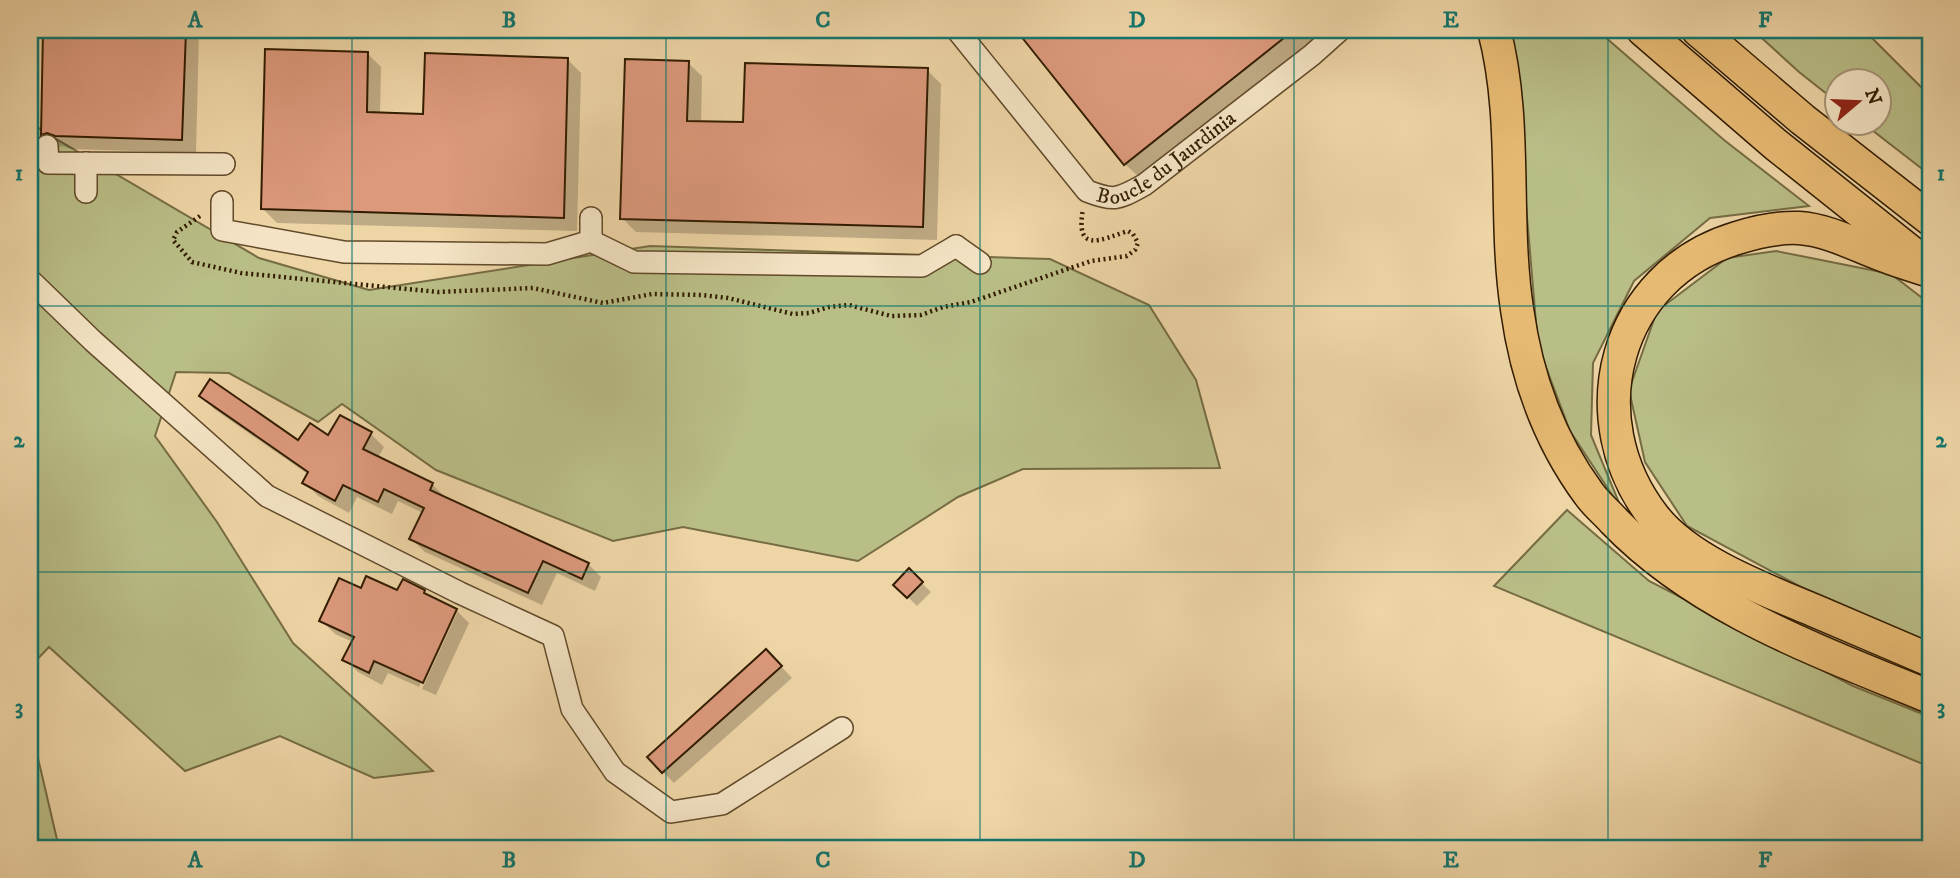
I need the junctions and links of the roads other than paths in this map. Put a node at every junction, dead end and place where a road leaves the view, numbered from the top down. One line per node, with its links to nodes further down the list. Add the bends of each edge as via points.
1 (957, 30): 2 (lane, Boucle du Jaurdinia, via 1087,191 1109,200 1144,185)
2 (1340, 30)
3 (1494, 30): 18 (highway, via 1506,108 1519,320 1531,378 1556,442 1590,496 1641,549 1695,589 1836,659)
4 (1643, 30): 15 (highway)
5 (1698, 30): 12 (highway)
6 (47, 146): 7 (lane, via 48,163)
7 (86, 163): 8 (lane); 9 (lane)
8 (224, 164)
9 (86, 192)
10 (222, 202): 13 (lane, via 222,230 344,252 547,254)
11 (591, 218): 13 (lane)
12 (1930, 219)
13 (591, 241): 14 (lane, via 634,262 922,266 956,238)
14 (980, 263)
15 (1930, 269): 17 (highway, via 1800,228 1757,231 1713,245 1675,270 1647,300 1628,331 1617,362 1613,403 1618,441 1633,480 1655,518 1692,551 1744,580)
16 (30, 280): 19 (lane, via 267,496 553,636 572,709 615,772 671,812 722,804)
17 (1930, 660)
18 (1930, 697)
19 (842, 728)

